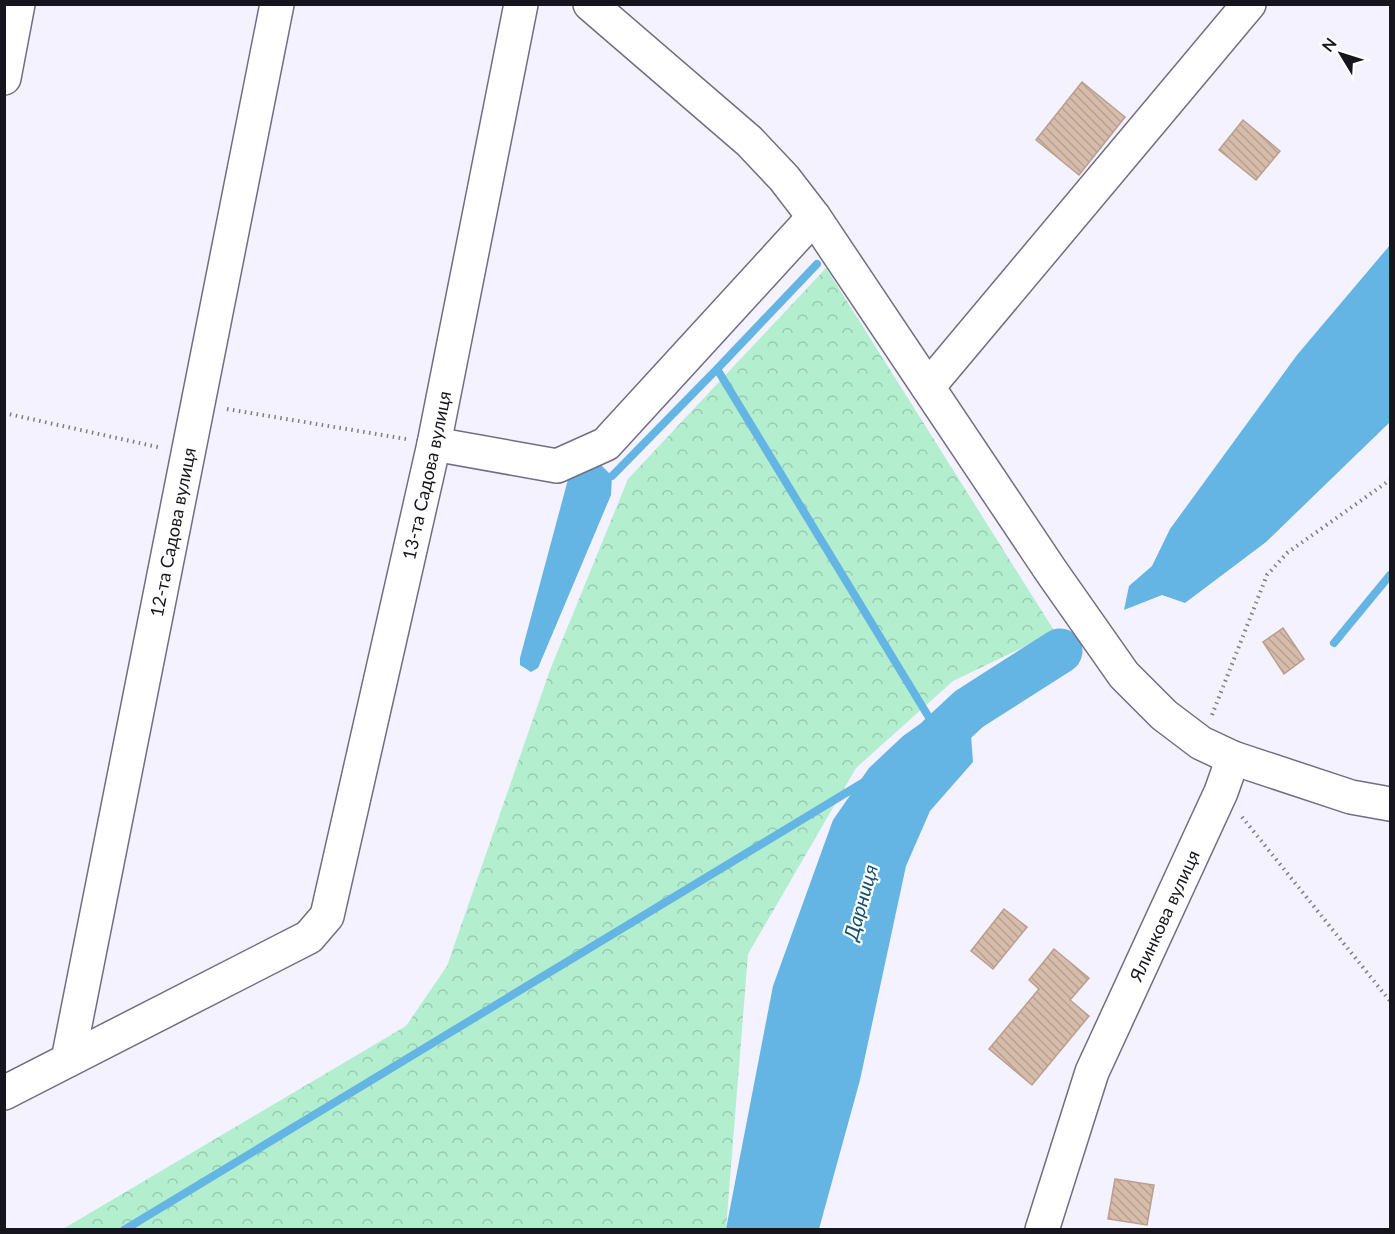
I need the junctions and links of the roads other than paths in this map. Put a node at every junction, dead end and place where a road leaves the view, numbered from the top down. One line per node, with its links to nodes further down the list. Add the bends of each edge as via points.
1 (18, 4): 6 (street)
2 (277, 4): 12 (street, 12-та Садова вулиця)
3 (521, 4): 9 (street, 13-та Садова вулиця)
4 (590, 4): 7 (street, via 749,141)
5 (1249, 4): 8 (street)
6 (4, 78)
7 (814, 217): 8 (street); 9 (street, via 606,444 557,466)
8 (928, 387): 10 (street, via 1124,675 1164,715 1201,743)
9 (434, 444): 12 (street, 13-та Садова вулиця, via 327,916 309,937)
10 (1233, 758): 11 (street, via 1351,797); 14 (street, Ялинкова вулиця, via 1092,1072)
11 (1390, 804)
12 (68, 1060): 13 (street)
13 (4, 1092)
14 (1042, 1230)

